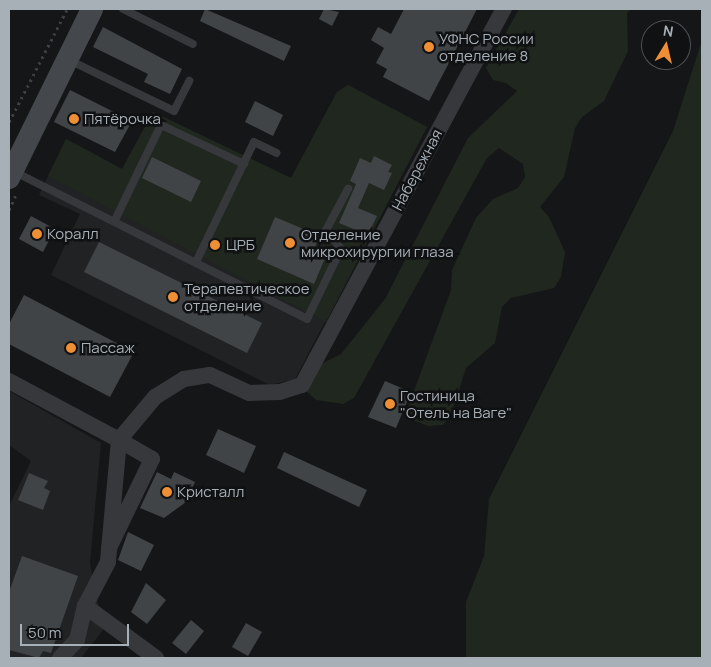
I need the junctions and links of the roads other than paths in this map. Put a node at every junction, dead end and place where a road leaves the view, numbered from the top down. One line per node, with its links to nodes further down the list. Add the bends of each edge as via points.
1 (92, 9): 5 (main road)
2 (123, 9): 4 (lane)
3 (504, 9): 14 (street, Набережная, via 302,385 280,392 249,393 210,375 184,379 155,397)
4 (193, 44)
5 (67, 59): 6 (lane, via 174,111); 9 (main road)
6 (189, 81)
7 (277, 153): 8 (lane, via 254,142)
8 (244, 164): 11 (lane, via 162,124); 12 (lane)
9 (11, 174): 11 (lane)
10 (348, 189): 12 (lane, via 326,230 341,249 307,319)
11 (115, 220): 12 (lane)
12 (196, 262)
13 (9, 381): 14 (street)
14 (119, 440): 15 (street); 15 (street, via 152,459)
15 (109, 548): 16 (street, via 108,562)
16 (85, 606): 17 (street, via 77,640); 18 (street)
17 (60, 658)
18 (156, 658)

